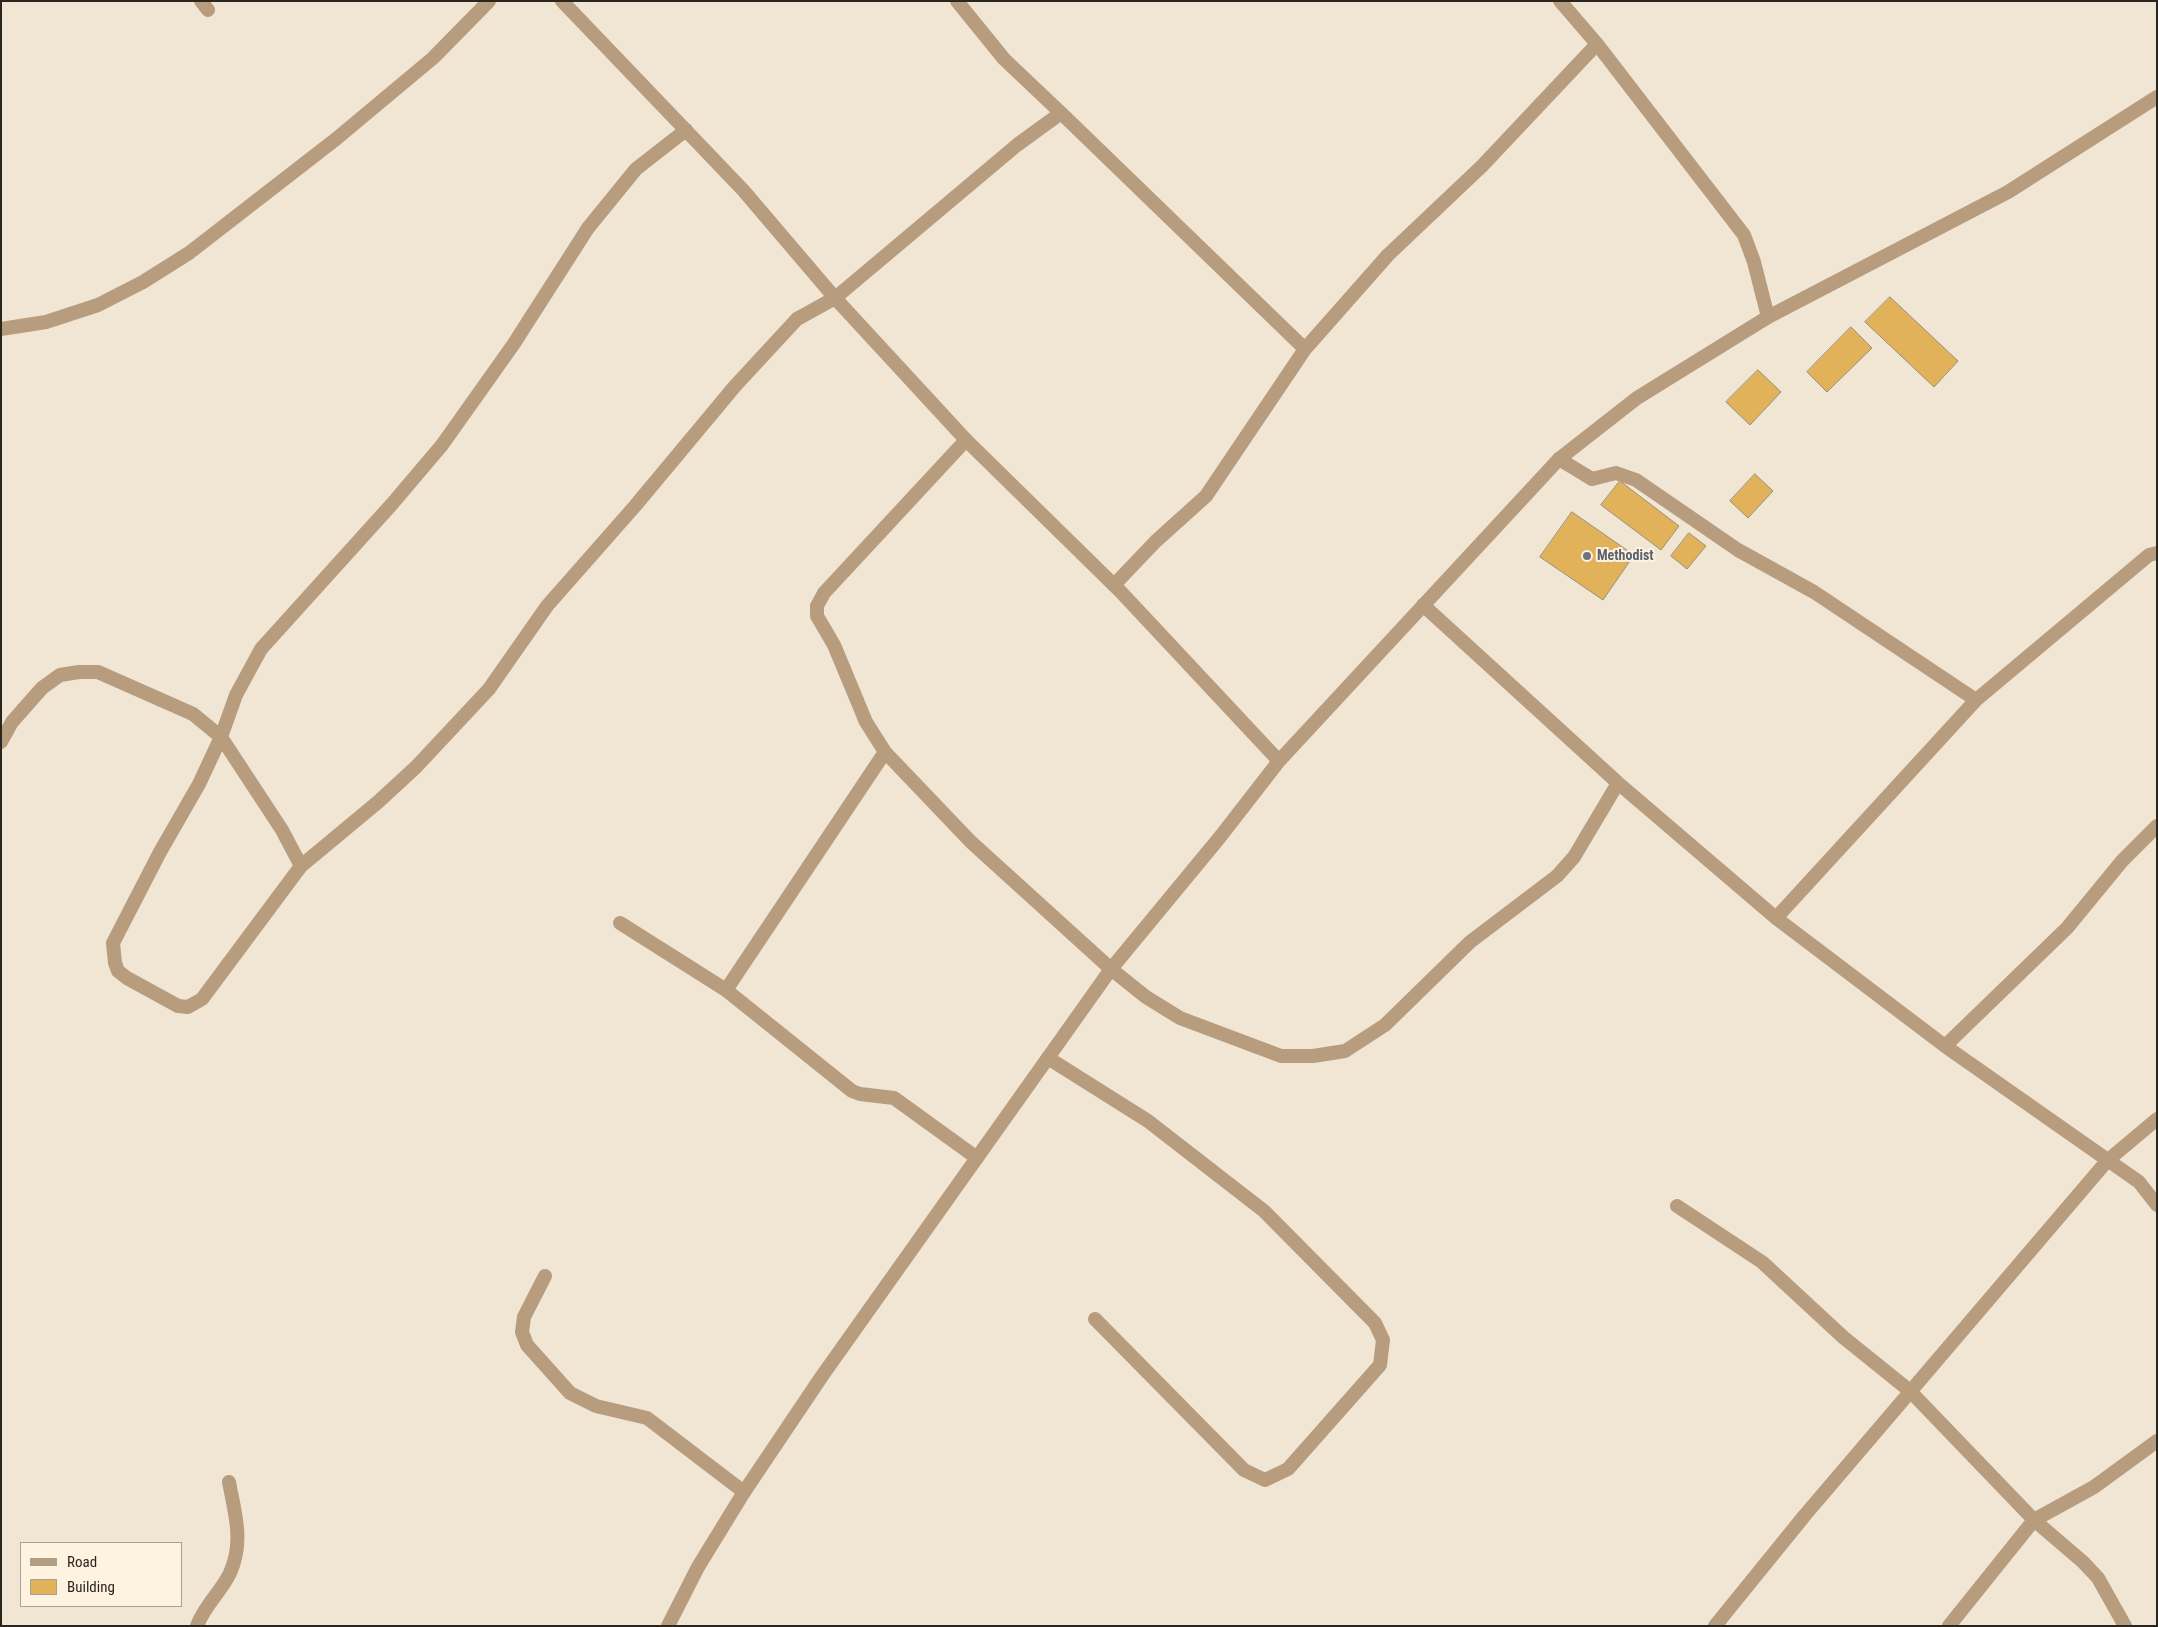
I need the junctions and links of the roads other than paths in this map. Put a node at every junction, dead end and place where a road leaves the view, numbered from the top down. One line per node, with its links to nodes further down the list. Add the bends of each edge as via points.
1 (489, 1): 11 (street, via 433,58 336,139 189,253 98,305 46,322)
2 (562, 1): 8 (street)
3 (957, 1): 7 (street, via 1004,59)
4 (1567, 4): 5 (street)
5 (1597, 44): 10 (street, via 1744,235); 12 (street, via 1482,166 1388,255)
6 (2157, 97): 10 (street, via 2008,192)
7 (1061, 114): 9 (street, via 1017,145); 12 (street)
8 (686, 130): 9 (street, via 743,190); 19 (street, via 636,169 612,198 588,228 513,345 442,445 261,649 236,695)
9 (835, 298): 13 (street); 25 (street, via 797,319 735,386 547,606 489,689 416,767)
10 (1768, 317): 14 (street, via 1638,398)
11 (1, 329)
12 (1305, 349): 16 (street, via 1206,496)
13 (966, 440): 16 (street); 21 (street, via 824,593 816,606 817,616 834,645 866,722)
14 (1560, 459): 17 (street); 18 (street, via 1592,479 1616,473 1636,480 1738,550 1814,592)
15 (2157, 553): 18 (street, via 2150,555)
16 (1114, 585): 22 (street)
17 (1423, 605): 22 (street); 23 (street)
18 (1976, 700): 26 (street)
19 (221, 737): 20 (street, via 193,714 98,672 79,672 60,676 42,688 12,722); 25 (street, via 282,830); 25 (street, via 114,943 118,971 178,1006 188,1008 194,1005 202,999)
20 (1, 742)
21 (886, 752): 28 (street, via 971,842); 29 (street)
22 (1279, 761): 28 (street)
23 (1618, 783): 26 (street); 28 (street, via 1574,857 1557,876 1470,942 1385,1025 1345,1052 1281,1056 1180,1018 1146,997)
24 (2157, 826): 30 (street, via 2066,928)
25 (301, 866)
26 (1776, 918): 30 (street)
27 (620, 923): 29 (street)
28 (1111, 968): 31 (street)
29 (726, 990): 33 (street, via 852,1091 894,1098)
30 (1945, 1046): 34 (street)
31 (1048, 1058): 33 (street); 38 (street, via 1148,1121 1264,1211 1375,1323 1383,1340 1380,1365 1288,1469 1265,1480 1244,1470)
32 (2157, 1119): 34 (street)
33 (977, 1158): 42 (street)
34 (2107, 1161): 35 (street, via 2139,1182); 39 (street)
35 (2157, 1205)
36 (1677, 1206): 39 (street, via 1762,1262 1843,1337)
37 (545, 1276): 42 (street, via 524,1318 522,1332 527,1345 570,1393 596,1406 647,1418)
38 (1095, 1319)
39 (1910, 1391): 43 (street); 46 (street)
40 (2157, 1441): 43 (street, via 2094,1487)
41 (229, 1482): 44 (street, via 239,1541 230,1573 200,1616)
42 (744, 1492): 45 (street, via 698,1567)
43 (2034, 1520): 47 (street); 48 (street, via 2098,1578)
44 (197, 1626)
45 (668, 1626)
46 (1715, 1626)
47 (1949, 1626)
48 (2126, 1626)

